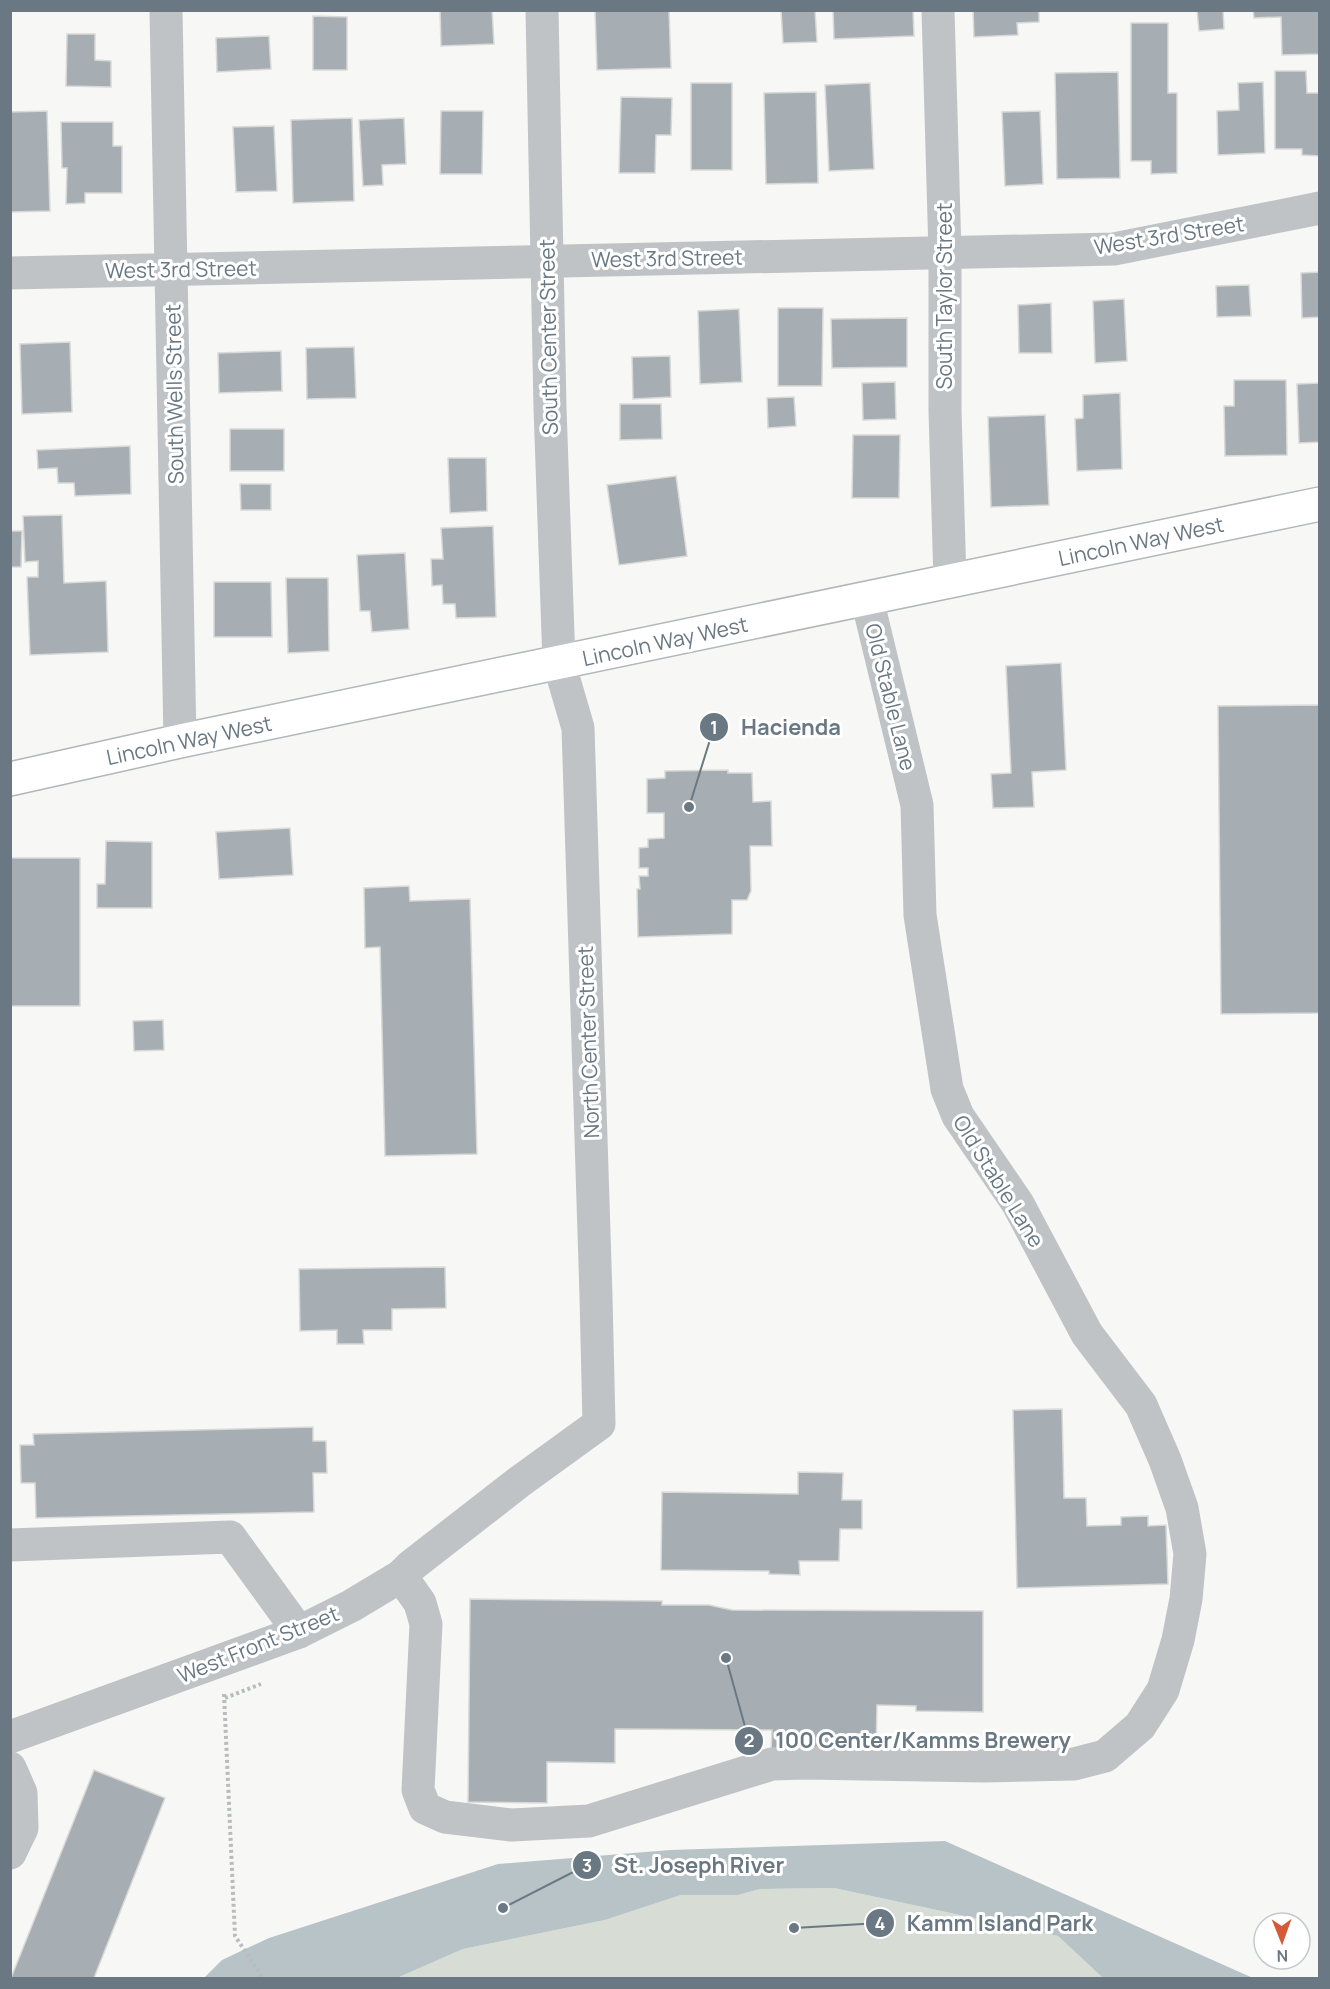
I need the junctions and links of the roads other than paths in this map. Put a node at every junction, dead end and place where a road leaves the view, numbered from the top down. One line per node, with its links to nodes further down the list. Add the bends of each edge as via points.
1 (166, 10): 7 (street, South Wells Street)
2 (542, 10): 6 (street, South Center Street)
3 (938, 10): 5 (street, South Taylor Street)
4 (1320, 208): 5 (street, West 3rd Street, via 1114,249)
5 (945, 253): 6 (street, West 3rd Street); 10 (street, South Taylor Street)
6 (546, 260): 7 (street, West 3rd Street); 12 (street, South Center Street)
7 (172, 269): 8 (street, West 3rd Street); 13 (street, South Wells Street)
8 (10, 273)
9 (1320, 504): 10 (main road, Lincoln Way West)
10 (950, 581): 11 (main road, Lincoln Way West)
11 (867, 598): 12 (main road, Lincoln Way West); 17 (street, Old Stable Lane, via 917,805 920,915 947,1089 958,1116 1018,1204 1087,1334 1141,1405 1182,1508 1190,1554 1186,1599 1162,1690 1140,1726 1106,1756 1074,1764 772,1764 589,1821 512,1825 445,1817 425,1808 418,1791 426,1624 420,1603)
12 (559, 663): 13 (main road, Lincoln Way West); 15 (street, North Center Street, via 578,728)
13 (180, 741): 14 (main road, Lincoln Way West)
14 (10, 779)
15 (599, 1424): 17 (street, West Front Street)
16 (10, 1545): 18 (street, via 230,1537)
17 (401, 1576): 18 (street, West Front Street)
18 (299, 1632): 19 (street, West Front Street)
19 (10, 1737)
20 (10, 1768): 21 (street, via 21,1793 22,1828)
21 (10, 1853)

